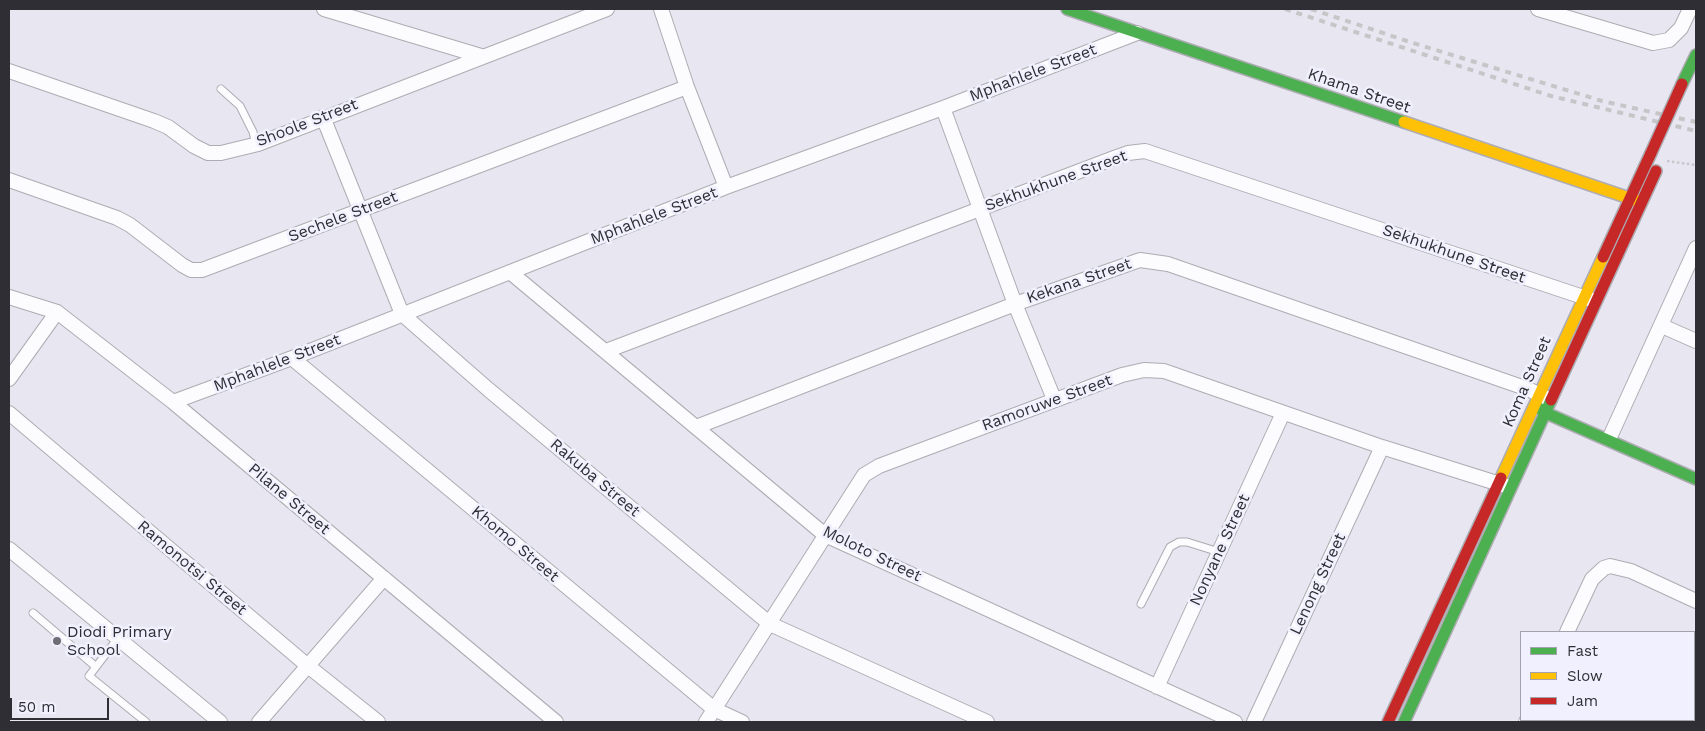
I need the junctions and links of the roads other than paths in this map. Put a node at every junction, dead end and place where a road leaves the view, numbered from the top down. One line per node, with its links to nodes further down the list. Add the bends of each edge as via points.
1 (324, 9): 9 (street)
2 (608, 9): 9 (street, Shoole Street)
3 (661, 9): 11 (street)
4 (1067, 9): 7 (main road, Khama Street)
5 (1538, 9): 6 (street, via 1654,43 1669,40 1681,28)
6 (1690, 9)
7 (1136, 33): 13 (street, Mphahlele Street); 19 (main road, Khama Street)
8 (1696, 55): 19 (main road, Koma Street, bridge)
9 (481, 56): 14 (street, Shoole Street)
10 (9, 71): 15 (street, Shoole Street, via 154,121 208,154)
11 (687, 87): 18 (street); 22 (street, Sechele Street)
12 (221, 90): 15 (lane, via 240,106)
13 (943, 108): 18 (street, Mphahlele Street); 21 (street)
14 (324, 117): 15 (street, Shoole Street); 22 (street, Rakuba Street)
15 (256, 144)
16 (1663, 154): 20 (main road, Koma Street)
17 (9, 180): 22 (street, Sechele Street, via 117,218 191,270 212,268)
18 (726, 187): 24 (street, Mphahlele Street)
19 (1629, 199): 20 (main road, Khama Street); 26 (main road, Koma Street)
20 (1642, 202): 26 (main road, Koma Street)
21 (981, 208): 26 (street, Sekhukhune Street, via 1128,153 1145,151); 27 (street); 32 (street, Sekhukhune Street)
22 (360, 210): 29 (street, Rakuba Street)
23 (1696, 248): 30 (street)
24 (510, 272): 29 (street, Mphahlele Street); 32 (street, Moloto Street)
25 (9, 297): 28 (street, Pilane Street)
26 (1590, 300): 36 (main road, Koma Street); 38 (main road, Koma Street)
27 (1015, 304): 35 (street); 36 (street, Kekana Street, via 1130,262 1150,260 1177,267); 41 (street, Kekana Street)
28 (57, 312): 34 (street); 37 (street, Pilane Street)
29 (402, 314): 33 (street, Mphahlele Street); 54 (street, Rakuba Street)
30 (1662, 326): 31 (street); 42 (street)
31 (1696, 341)
32 (606, 350): 41 (street, Moloto Street)
33 (292, 358): 37 (street, Mphahlele Street); 60 (street, Khomo Street)
34 (9, 379)
35 (1054, 399): 40 (street, Ramoruwe Street, via 1122,375 1154,369); 47 (street, Ramoruwe Street, via 870,471 859,480)
36 (1537, 399): 38 (street, Kekana Street); 45 (main road, Koma Street)
37 (173, 402): 50 (street, Pilane Street)
38 (1549, 407): 42 (main road); 46 (main road, Koma Street)
39 (9, 413): 58 (street, Ramonotsi Street)
40 (1283, 413): 43 (street, Ramoruwe Street); 49 (street, Nonyane Street)
41 (696, 427): 47 (street, Moloto Street)
42 (1609, 439): 44 (main road)
43 (1382, 446): 45 (street, Ramoruwe Street); 70 (street, Lenong Street)
44 (1696, 479)
45 (1498, 483): 46 (street, Ramoruwe Street); 71 (main road, Koma Street)
46 (1512, 488): 72 (main road, Koma Street)
47 (825, 535): 54 (street, Ramoruwe Street); 59 (street, Moloto Street)
48 (9, 549): 56 (street)
49 (1219, 552): 52 (lane, via 1187,542 1170,547); 59 (street, Nonyane Street)
50 (384, 578): 58 (street); 65 (street, Pilane Street)
51 (1696, 601): 55 (street, via 1631,571 1610,566 1592,579)
52 (1141, 604)
53 (33, 614): 57 (lane)
54 (770, 624): 60 (street, Ramoruwe Street); 68 (street, Rakuba Street)
55 (1567, 631)
56 (118, 638): 57 (lane); 62 (street)
57 (95, 666): 61 (lane, via 90,673 92,681)
58 (308, 666): 63 (street); 64 (street, Ramonotsi Street)
59 (1157, 687): 69 (street, Moloto Street)
60 (714, 709): 66 (street, Ramoruwe Street); 67 (street, Khomo Street)
61 (146, 722)
62 (220, 722)
63 (260, 722)
64 (378, 722)
65 (556, 722)
66 (706, 722)
67 (742, 722)
68 (986, 722)
69 (1235, 722)
70 (1254, 722)
71 (1388, 722)
72 (1404, 722)

